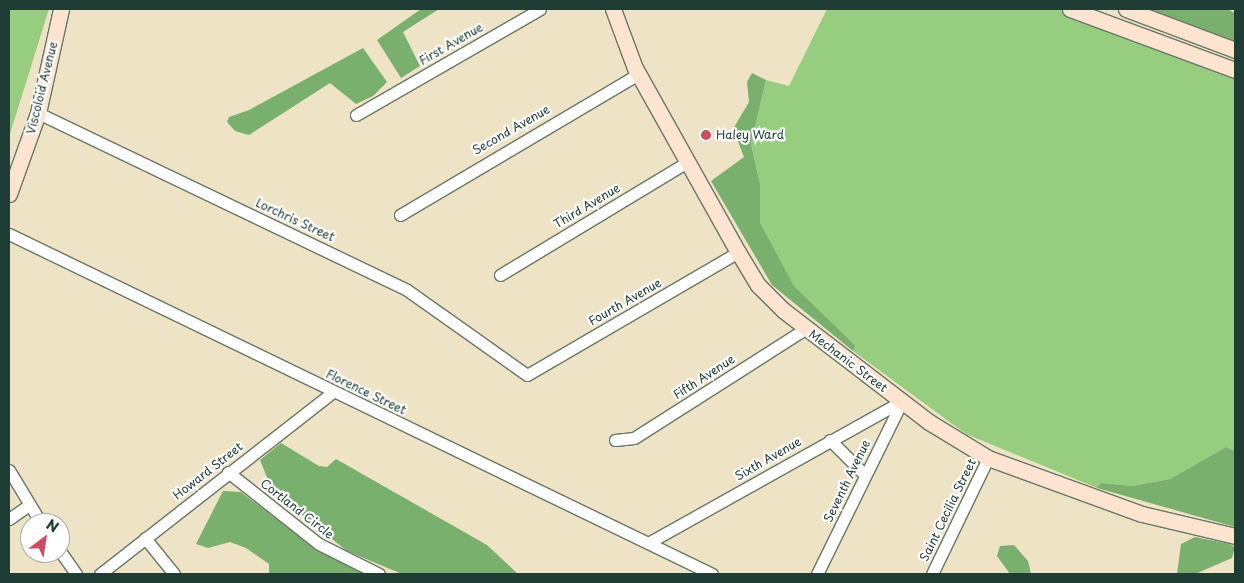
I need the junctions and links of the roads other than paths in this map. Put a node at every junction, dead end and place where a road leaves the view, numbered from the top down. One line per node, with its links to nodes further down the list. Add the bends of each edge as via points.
1 (61, 9): 9 (main road, Viscoloid Avenue)
2 (540, 9): 10 (street, First Avenue)
3 (613, 9): 8 (main road, Mechanic Street)
4 (1070, 9): 7 (main road)
5 (1126, 9): 6 (main road)
6 (1235, 50)
7 (1235, 70)
8 (638, 74): 11 (main road, Mechanic Street); 13 (street, Second Avenue)
9 (38, 113): 12 (main road, Viscoloid Avenue); 18 (street, Lorchris Street, via 407,290)
10 (356, 115)
11 (687, 162): 15 (main road, Mechanic Street); 16 (street, Third Avenue)
12 (9, 194)
13 (400, 215)
14 (9, 234): 19 (street, Florence Street)
15 (738, 252): 17 (main road, Mechanic Street, via 769,297); 18 (street, Fourth Avenue)
16 (500, 275)
17 (805, 329): 20 (main road, Mechanic Street); 21 (street, Fifth Avenue, via 634,438)
18 (527, 375)
19 (334, 392): 25 (street, Howard Street); 32 (street, Florence Street)
20 (902, 401): 22 (street, Sixth Avenue); 23 (main road, Mechanic Street); 26 (street, Seventh Avenue)
21 (615, 440)
22 (830, 440): 26 (street); 32 (street, Sixth Avenue)
23 (988, 458): 30 (main road, Mechanic Street, via 1142,514); 40 (street, Saint Cecilia Street)
24 (9, 470): 27 (street)
25 (228, 472): 31 (street, Howard Street); 37 (street, Cortland Circle, via 325,548)
26 (865, 475): 39 (street, Seventh Avenue)
27 (30, 505): 28 (street); 29 (street)
28 (35, 513)
29 (9, 519)
30 (1235, 536)
31 (145, 538): 35 (street, Howard Street); 36 (street)
32 (648, 543): 38 (street, Florence Street)
33 (68, 563): 34 (street)
34 (76, 574)
35 (100, 574)
36 (174, 574)
37 (379, 574)
38 (712, 574)
39 (817, 574)
40 (932, 574)

